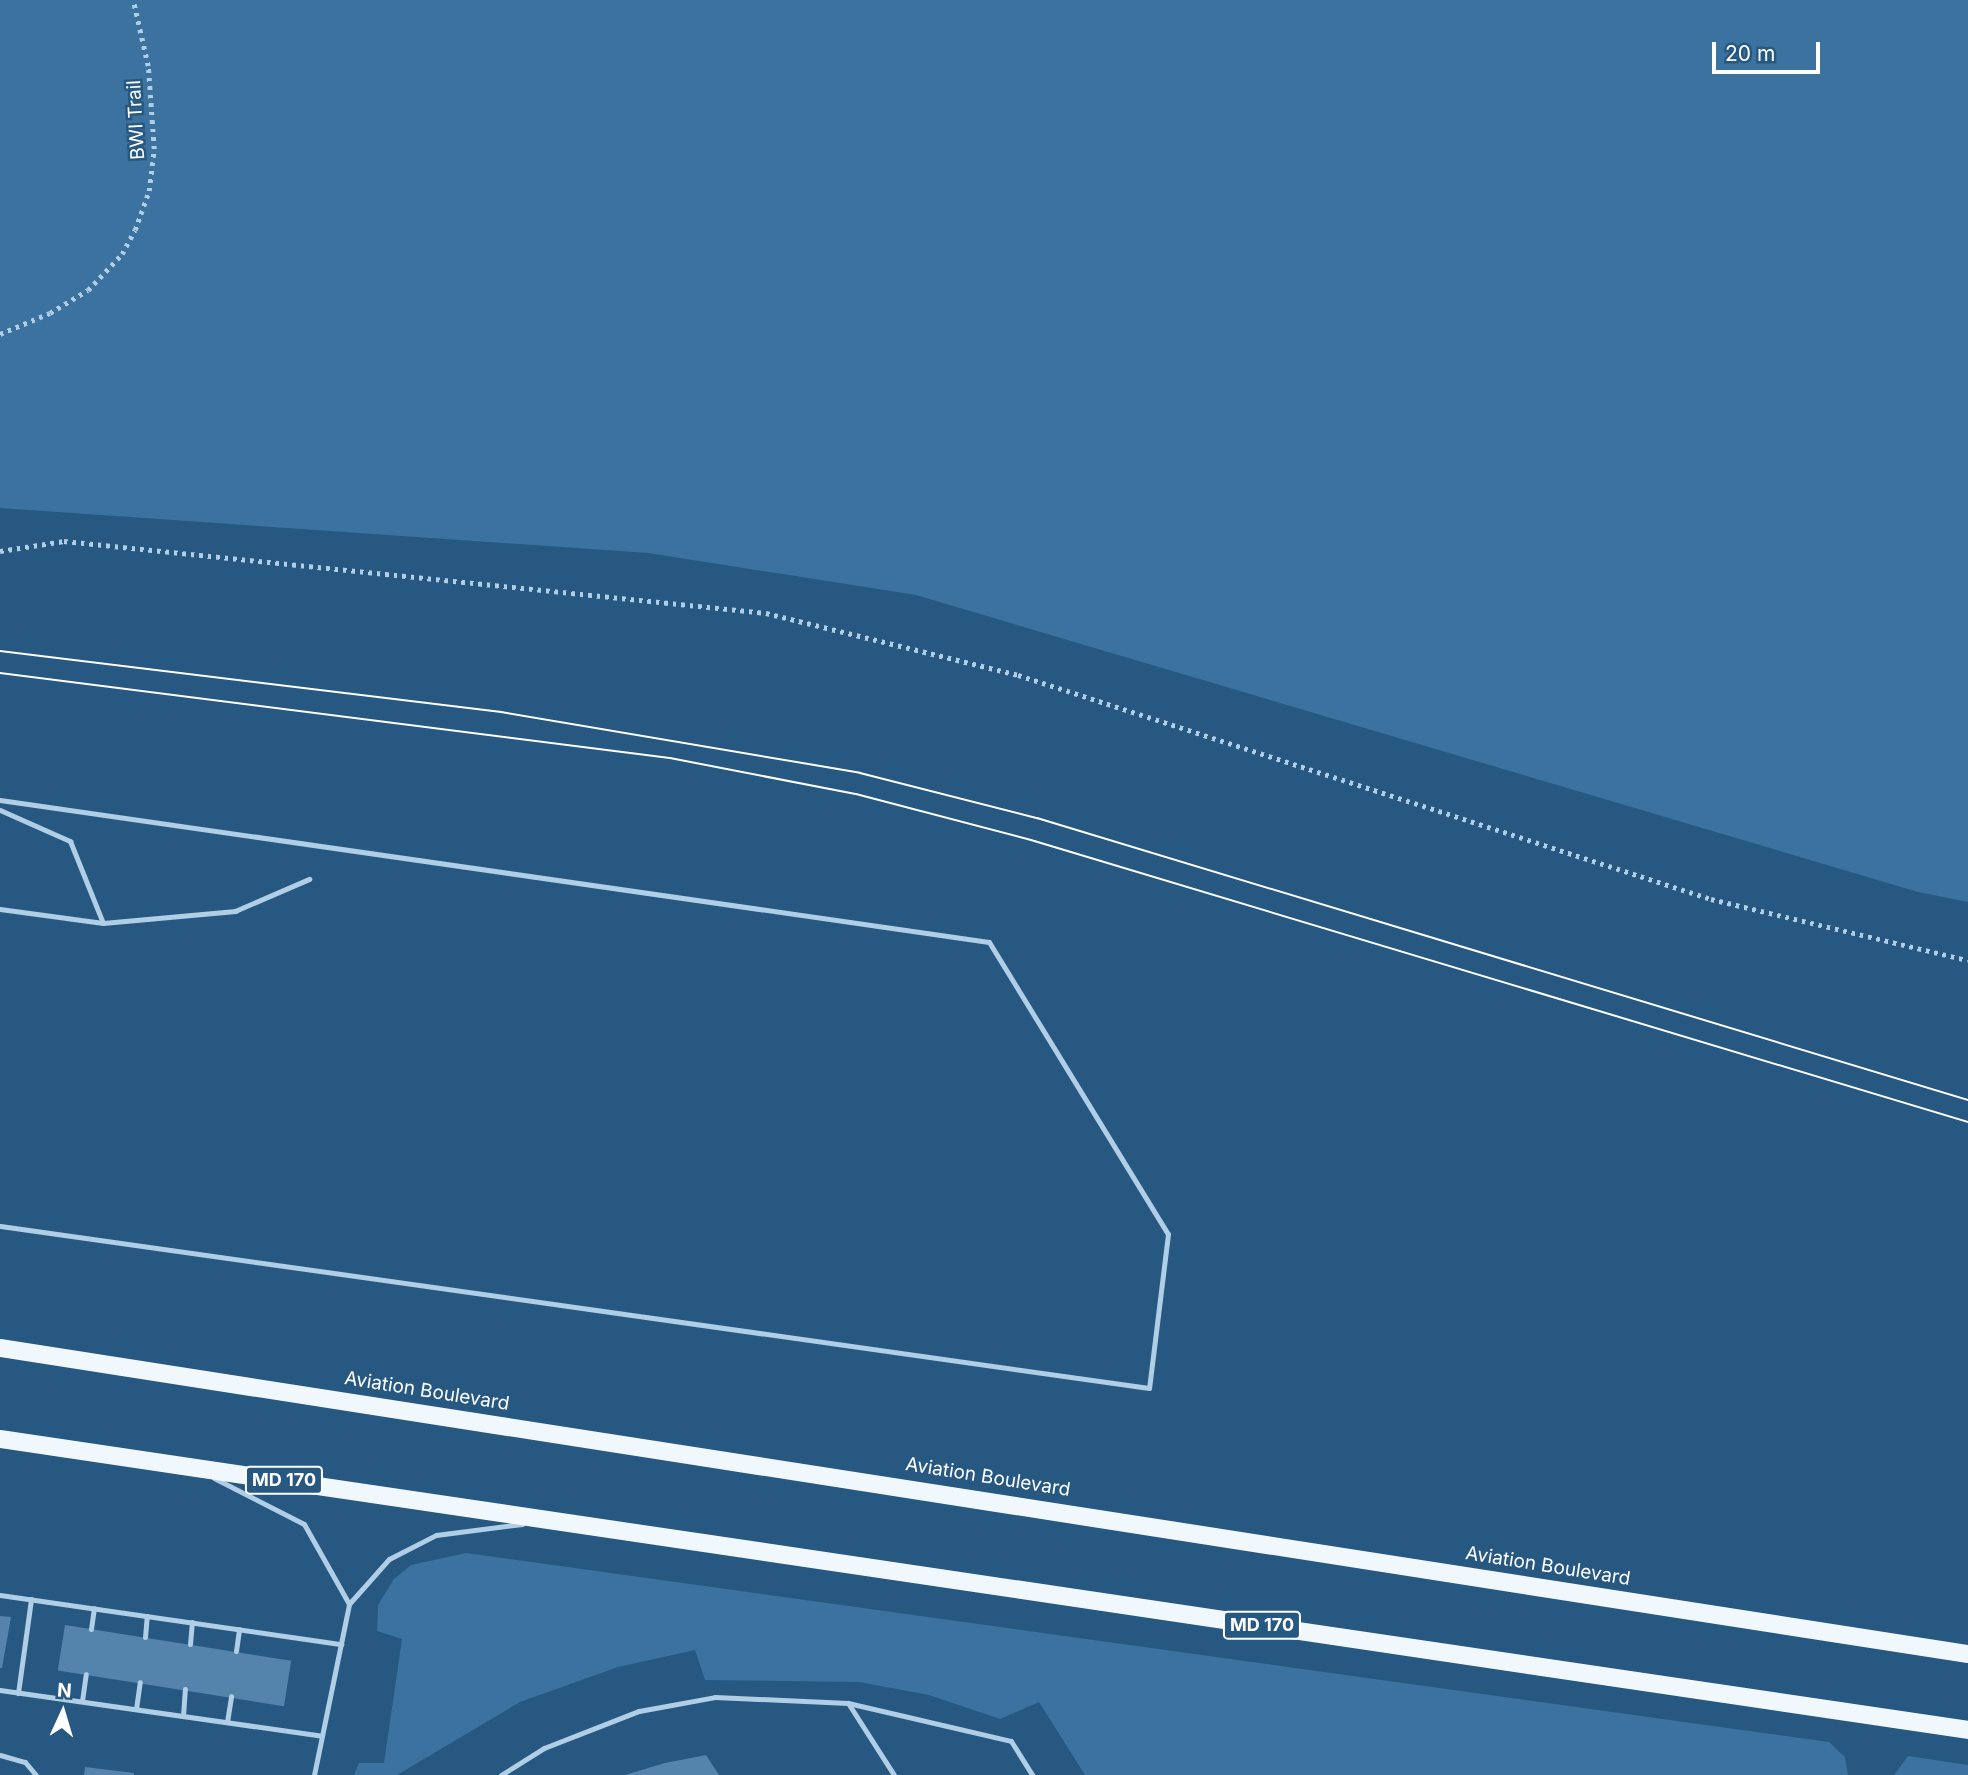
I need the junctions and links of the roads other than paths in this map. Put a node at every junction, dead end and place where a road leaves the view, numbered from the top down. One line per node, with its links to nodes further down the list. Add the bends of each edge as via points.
1 (0, 800): 6 (lane, via 989,942 1168,1234 1149,1388)
2 (0, 810): 5 (lane, via 71,841)
3 (309, 879): 5 (lane, via 235,911)
4 (0, 909): 5 (lane)
5 (103, 923)
6 (0, 1226)
7 (0, 1336): 9 (main road)
8 (0, 1348): 9 (main road, Aviation Boulevard)
9 (43, 1355): 25 (main road, Aviation Boulevard)
10 (0, 1439): 11 (main road, MD 170)
11 (192, 1467): 12 (main road, MD 170); 15 (lane, via 304,1524)
12 (556, 1520): 15 (lane, via 436,1535 389,1559); 37 (main road, MD 170)
13 (0, 1595): 14 (lane)
14 (31, 1599): 16 (lane); 30 (lane)
15 (349, 1604): 23 (lane)
16 (94, 1608): 17 (lane); 19 (lane)
17 (148, 1616): 18 (lane); 21 (lane)
18 (192, 1622): 20 (lane); 22 (lane)
19 (91, 1629)
20 (239, 1629): 23 (lane); 24 (lane)
21 (145, 1637)
22 (190, 1644)
23 (341, 1644): 38 (lane)
24 (236, 1651)
25 (1968, 1654)
26 (86, 1674): 32 (lane)
27 (139, 1682): 34 (lane)
28 (185, 1689): 35 (lane)
29 (0, 1690): 30 (lane)
30 (18, 1693): 32 (lane)
31 (231, 1696): 36 (lane)
32 (82, 1701): 34 (lane)
33 (848, 1703): 42 (lane, via 715,1697 639,1711 544,1748); 43 (lane); 44 (lane, via 1011,1741)
34 (136, 1709): 35 (lane)
35 (183, 1716): 36 (lane)
36 (227, 1722): 38 (lane)
37 (1968, 1730)
38 (322, 1735): 41 (lane)
39 (0, 1755): 40 (lane, via 25,1762)
40 (36, 1775)
41 (314, 1775)
42 (501, 1775)
43 (894, 1775)
44 (1032, 1775)

